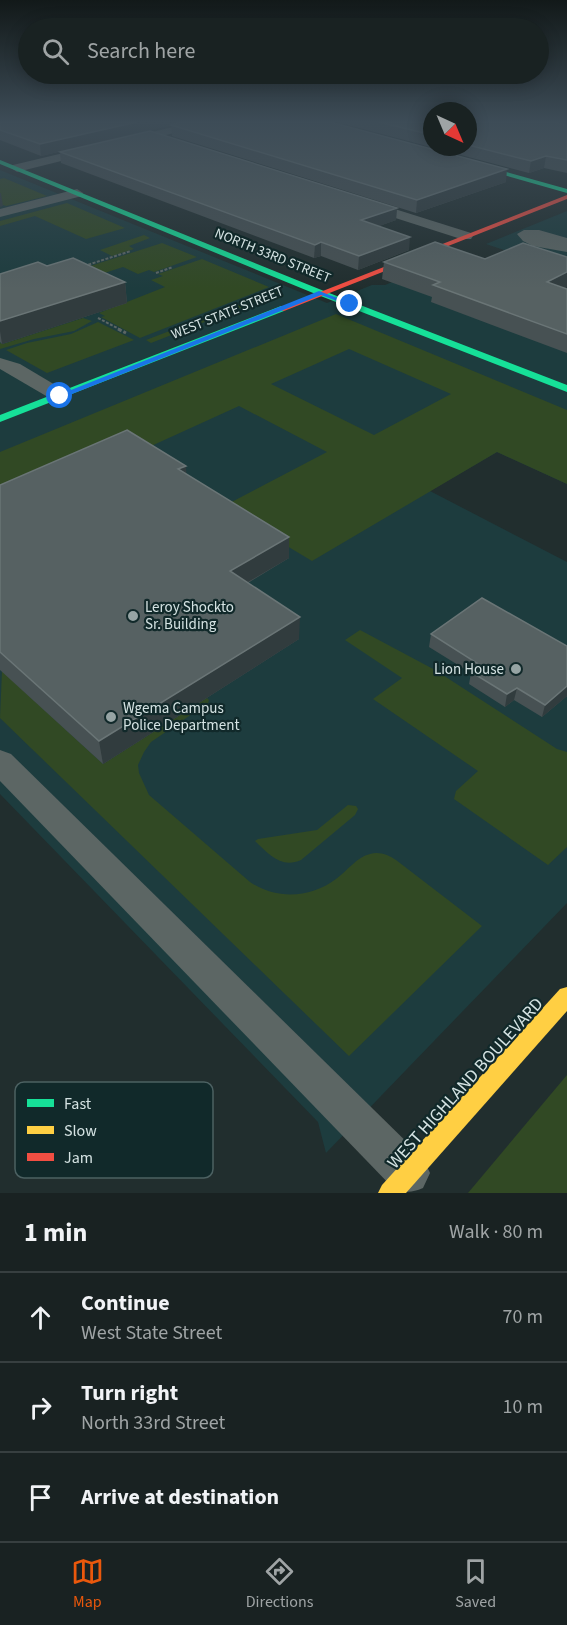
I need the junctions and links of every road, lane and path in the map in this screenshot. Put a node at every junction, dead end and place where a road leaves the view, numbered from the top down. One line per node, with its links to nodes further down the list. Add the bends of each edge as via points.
1 (40, 178): 4 (street, NORTH 33RD STREET)
2 (521, 178): 3 (street)
3 (567, 190)
4 (77, 193): 7 (lane); 15 (street, NORTH 33RD STREET)
5 (567, 197): 8 (street, WEST STATE STREET)
6 (349, 199): 10 (lane)
7 (2, 213)
8 (496, 225): 9 (lane); 10 (street, WEST STATE STREET)
9 (524, 234): 11 (lane, via 539,234); 12 (lane, via 528,239)
10 (466, 236): 15 (street, WEST STATE STREET)
11 (567, 243)
12 (567, 248)
13 (131, 251): 14 (path)
14 (76, 268)
15 (321, 293): 19 (street, NORTH 33RD STREET); 20 (street, WEST STATE STREET)
16 (98, 318): 17 (path)
17 (130, 335)
18 (0, 363): 20 (lane)
19 (567, 389)
20 (60, 396): 21 (street, WEST STATE STREET)
21 (0, 420)
22 (0, 762): 24 (lane)
23 (567, 996): 24 (street, WEST HIGHLAND BOULEVARD)
24 (399, 1183)

